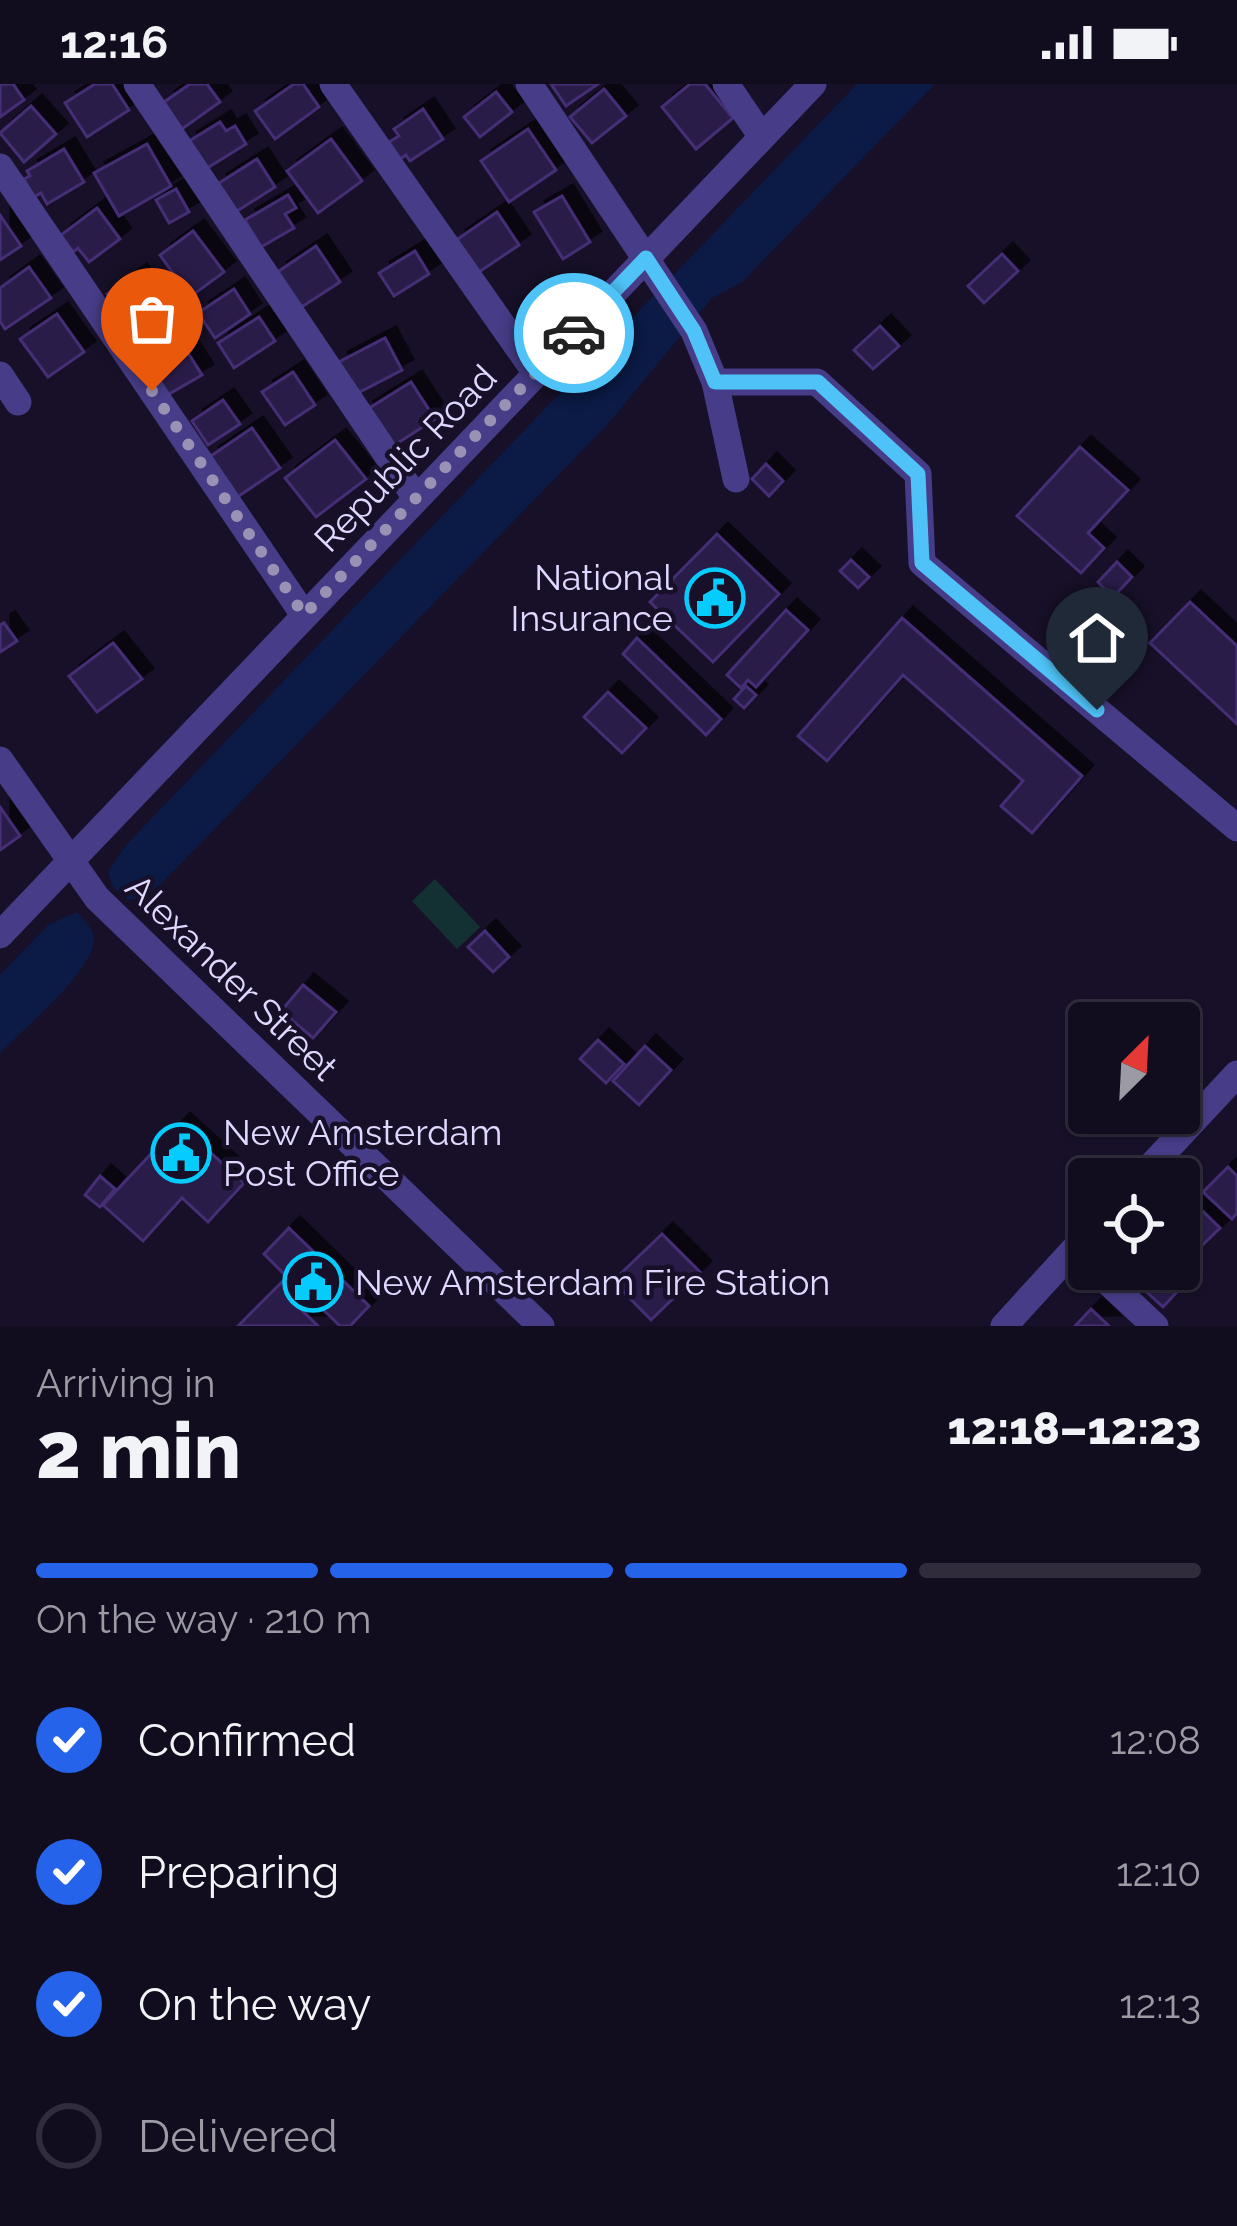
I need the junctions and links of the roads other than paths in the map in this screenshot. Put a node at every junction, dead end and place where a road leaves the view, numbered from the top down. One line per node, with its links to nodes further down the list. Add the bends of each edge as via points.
1 (137, 84): 14 (street)
2 (333, 84): 9 (street)
3 (529, 84): 8 (street)
4 (726, 84): 6 (street)
5 (814, 84): 6 (street, Republic Road)
6 (762, 137): 8 (street, Republic Road)
7 (0, 167): 15 (street)
8 (646, 258): 9 (street, Republic Road); 11 (street, via 694,331)
9 (536, 373): 14 (street, Republic Road)
10 (0, 375): 12 (street)
11 (715, 382): 13 (street); 17 (street, via 818,382 918,474 922,563)
12 (18, 402)
13 (736, 479)
14 (416, 498): 15 (street, Republic Road)
15 (304, 615): 18 (street, Republic Road)
16 (0, 760): 18 (street, Alexander Street)
17 (1237, 828)
18 (70, 863): 19 (street, Republic Road); 24 (street, Alexander Street, via 97,898)
19 (0, 935)
20 (1237, 1073): 21 (street)
21 (1158, 1158)
22 (1068, 1270): 25 (street)
23 (1120, 1290): 26 (street)
24 (541, 1326)
25 (1004, 1326)
26 (1155, 1326)

